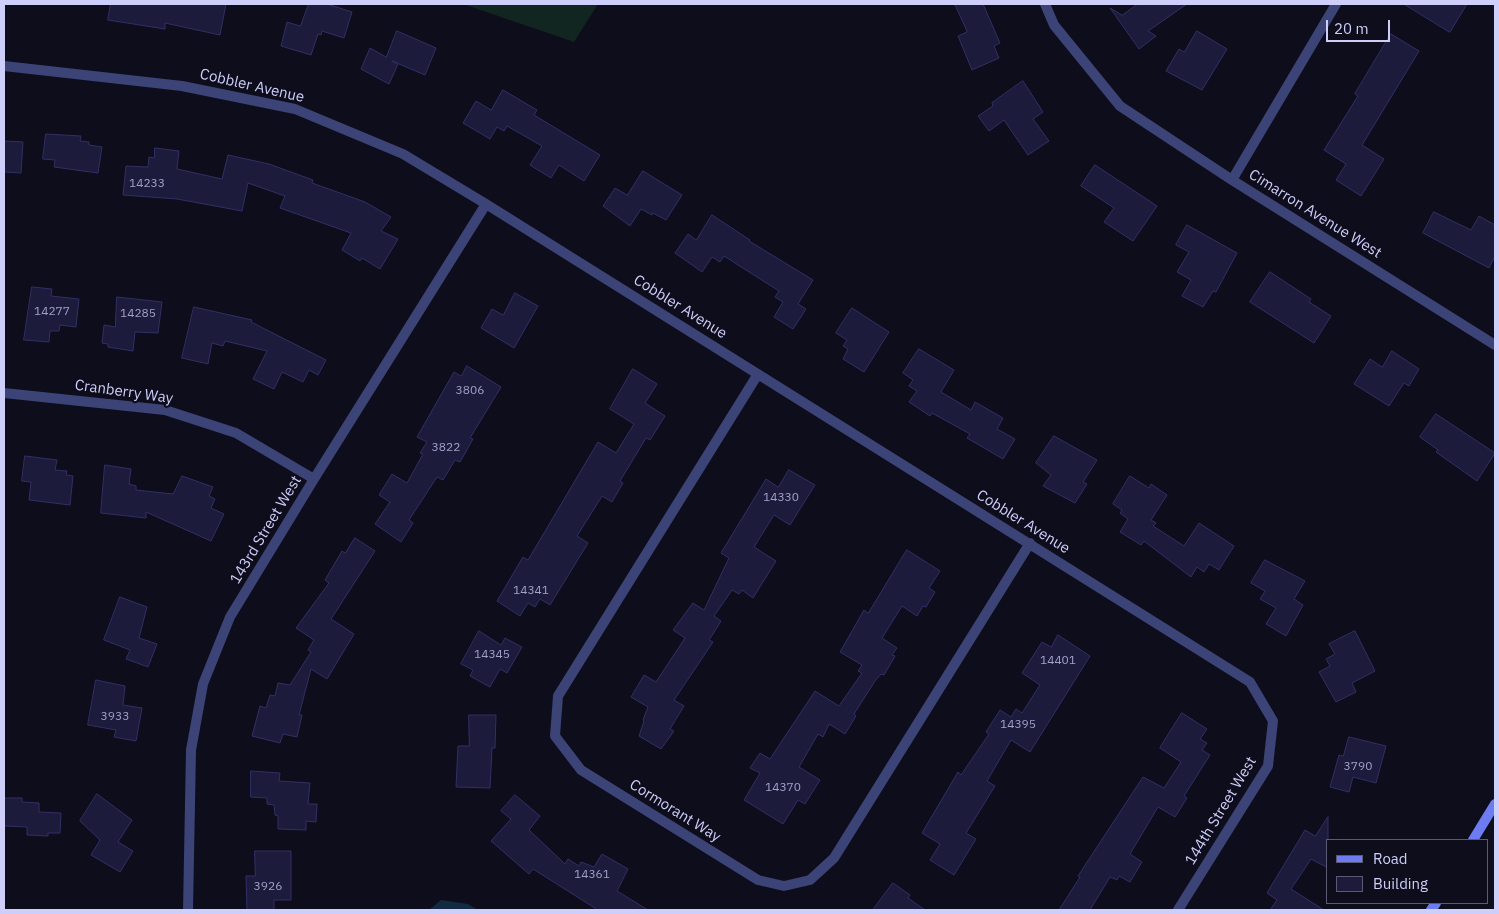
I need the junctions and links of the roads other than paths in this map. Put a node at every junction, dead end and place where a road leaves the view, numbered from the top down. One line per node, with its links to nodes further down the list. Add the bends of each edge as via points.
1 (1045, 4): 4 (street, Cimarron Avenue West, via 1054,25 1120,106)
2 (1336, 4): 4 (street)
3 (4, 66): 5 (street, Cobbler Avenue, via 182,86 295,109 402,154)
4 (1232, 180): 6 (street, Cimarron Avenue West)
5 (486, 204): 7 (street, Cobbler Avenue); 9 (street, 143rd Street West)
6 (1495, 344)
7 (758, 374): 10 (street, Cobbler Avenue); 10 (street, Cormorant Way, via 558,696 555,736 581,770 648,812 758,880 784,886 810,880 834,858)
8 (4, 393): 9 (street, Cranberry Way, via 165,410 236,433)
9 (314, 479): 14 (street, 143rd Street West, via 230,617 203,684 191,750)
10 (1030, 543): 11 (street, Cobbler Avenue, via 1250,682)
11 (1273, 721): 15 (street, 144th Street West, via 1268,766)
12 (1495, 804): 13 (street)
13 (1474, 839)
14 (188, 910)
15 (1178, 910)

